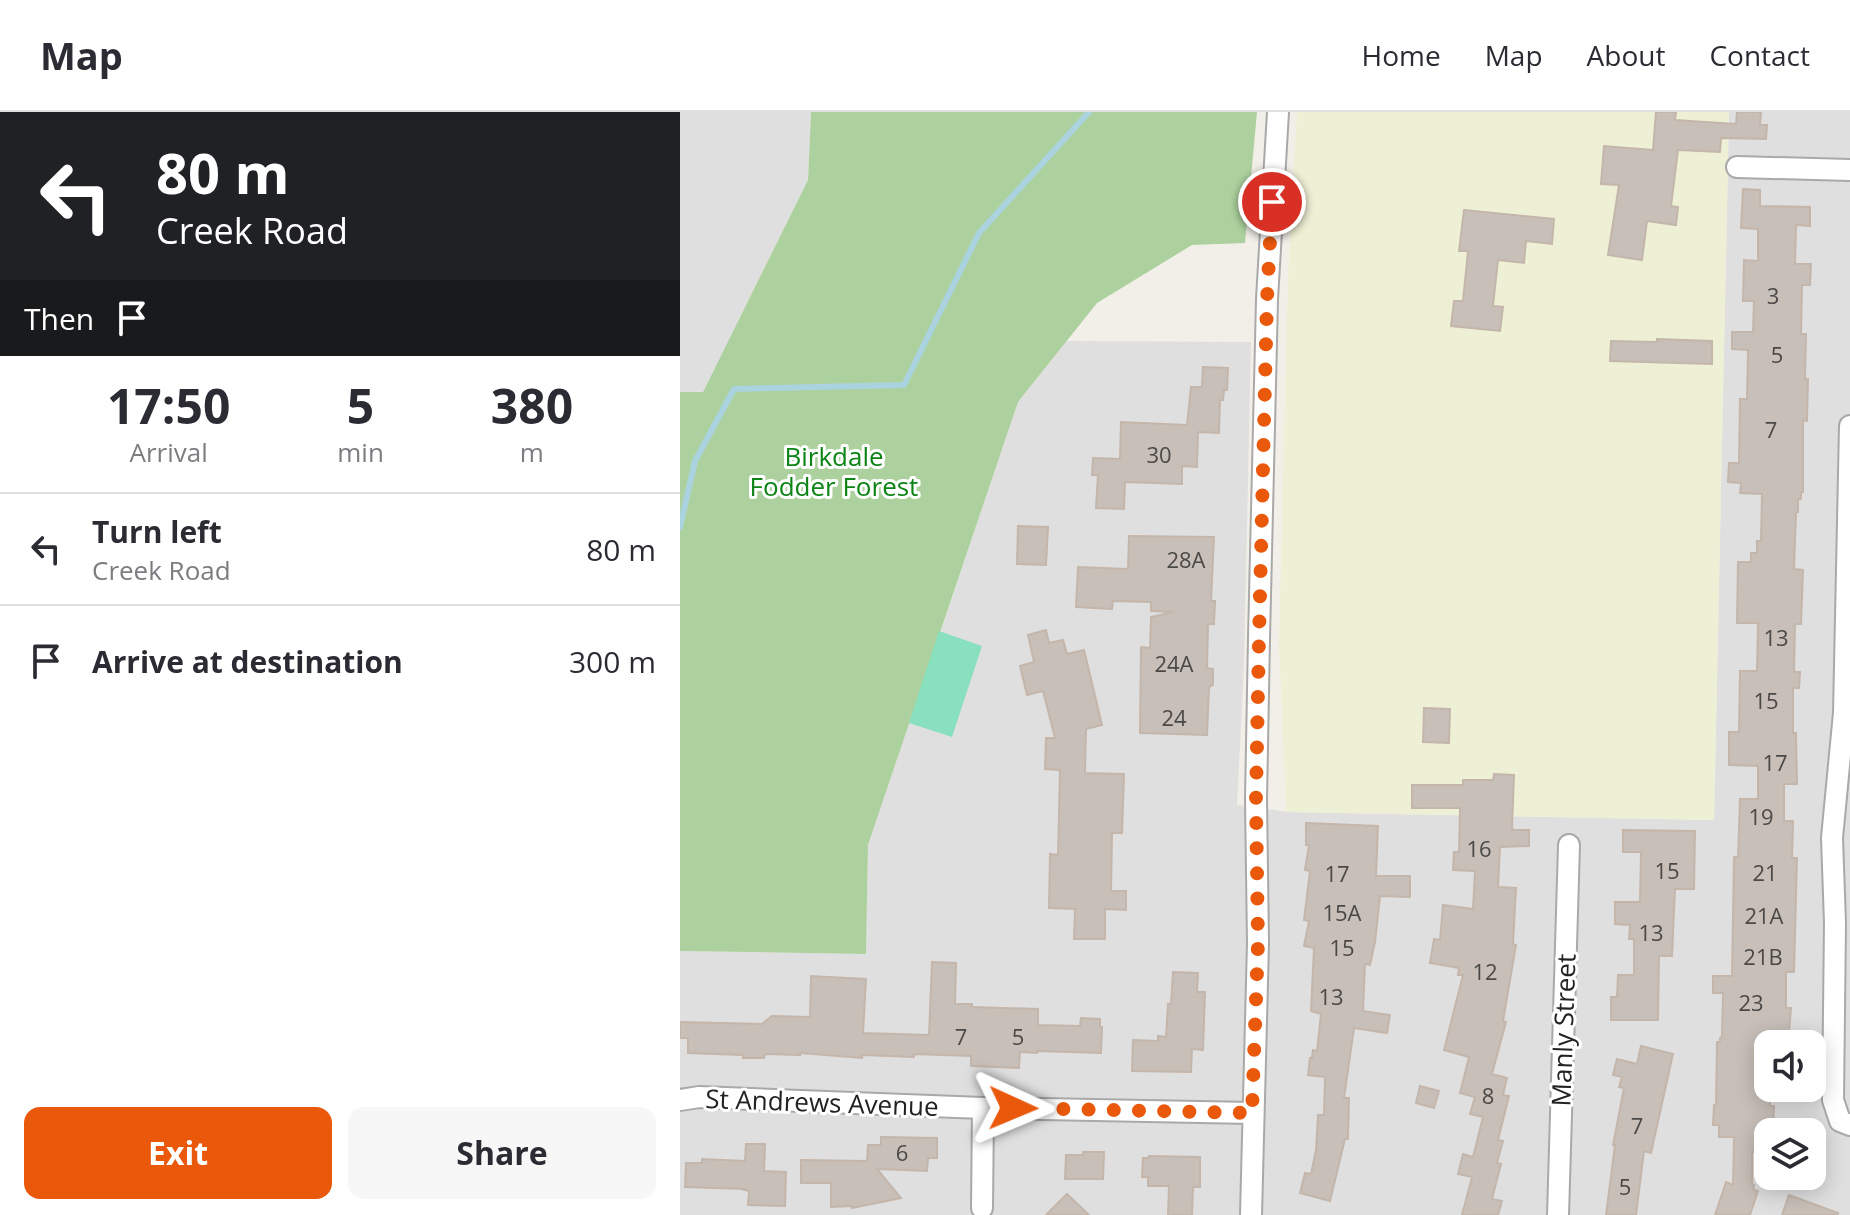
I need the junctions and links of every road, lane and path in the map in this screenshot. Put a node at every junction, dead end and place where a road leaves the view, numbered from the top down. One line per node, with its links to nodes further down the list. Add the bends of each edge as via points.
1 (1278, 112): 8 (street, via 1267,299)
2 (1737, 167): 3 (street)
3 (1850, 170)
4 (1850, 426): 9 (street, via 1844,713 1832,838 1833,1100 1840,1121)
5 (1569, 845): 12 (street, Manly Street)
6 (680, 1100): 7 (street, St Andrews Avenue)
7 (983, 1108): 8 (street, St Andrews Avenue); 10 (street)
8 (1252, 1113): 11 (street)
9 (1850, 1125)
10 (982, 1208)
11 (1251, 1215)
12 (1558, 1215)

